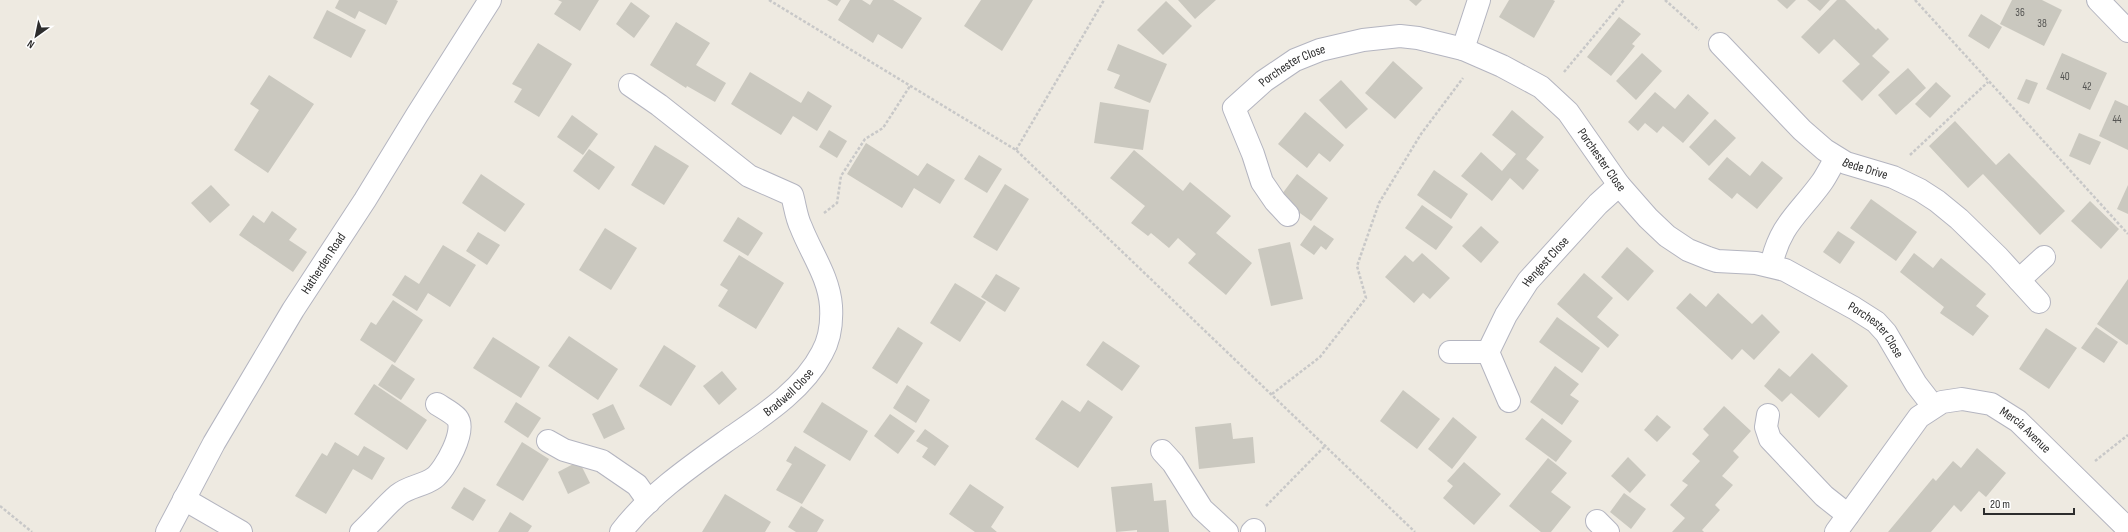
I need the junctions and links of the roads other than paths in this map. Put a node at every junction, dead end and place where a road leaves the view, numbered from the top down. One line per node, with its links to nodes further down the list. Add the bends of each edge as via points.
1 (490, 0): 23 (street, Hatherden Road, via 293,310)
2 (1479, 0): 6 (street)
3 (2098, 0): 4 (street)
4 (2128, 31)
5 (1720, 44): 8 (street, Bede Drive, via 1813,140)
6 (1471, 53): 9 (street, Porchester Close, via 1523,76 1547,92 1574,121); 10 (street, Porchester Close, via 1433,41 1400,36 1363,40 1320,50 1286,65 1264,81 1234,108 1262,182)
7 (630, 85): 24 (street, Bradwell Close, via 749,176 792,195 801,227 824,278 831,304 830,332 826,347 799,383 776,405)
8 (1836, 158): 12 (street, via 1822,182 1796,213 1779,239); 13 (street, Bede Drive, via 1893,177 1920,190 1945,208)
9 (1619, 185): 12 (street, Porchester Close, via 1658,228 1688,250 1717,261); 16 (street, Hengest Close, via 1598,204 1528,281 1506,315)
10 (1288, 215)
11 (2044, 257): 13 (street)
12 (1771, 266): 19 (street, Porchester Close, via 1793,274 1876,322 1891,339 1916,384)
13 (2019, 280): 14 (street, Bede Drive)
14 (2039, 302)
15 (1450, 352): 16 (street)
16 (1488, 352): 17 (street)
17 (1509, 401)
18 (437, 404): 29 (street, via 457,418 461,428 459,439 446,462 436,476 400,494)
19 (1933, 406): 25 (street, Mercia Avenue, via 1910,428); 26 (street, Mercia Avenue, via 1962,399 1982,401 2001,409 2025,426)
20 (1768, 415): 25 (street, via 1766,427 1770,439 1824,496)
21 (548, 441): 24 (street, via 564,450 602,461 637,485)
22 (1162, 451): 31 (street, via 1202,509)
23 (184, 499): 27 (street, Hatherden Road); 28 (street)
24 (649, 502): 30 (street, Bradwell Close)
25 (1842, 524)
26 (2128, 529)
27 (167, 532)
28 (241, 532)
29 (361, 532)
30 (621, 532)
31 (1227, 532)

